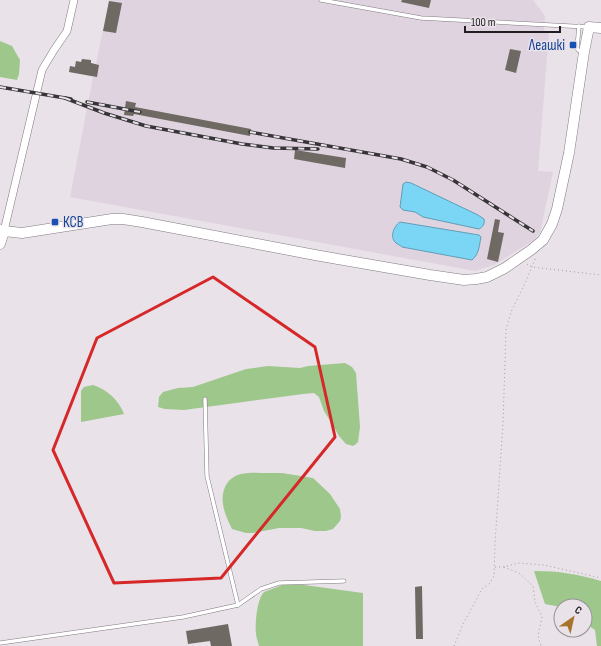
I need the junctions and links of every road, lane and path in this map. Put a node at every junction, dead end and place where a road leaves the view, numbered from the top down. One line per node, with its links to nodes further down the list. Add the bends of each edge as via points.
1 (74, 0): 5 (street, via 67,31 42,70)
2 (322, 0): 3 (lane, via 421,18)
3 (584, 27): 4 (street); 5 (street, via 584,52 569,153 552,224 543,240 531,250 487,277 464,280 444,277 123,219 100,220 22,233)
4 (601, 28)
5 (2, 229): 6 (street)
6 (0, 244)
7 (537, 253): 8 (path)
8 (532, 266): 9 (path); 11 (path, via 511,312 506,330)
9 (601, 274)
10 (205, 399): 15 (lane, via 207,476)
11 (494, 567): 12 (path); 17 (path, via 494,576 482,589)
12 (503, 567): 13 (path, via 519,563 544,565); 18 (path, via 519,573 533,586 535,602 542,617 538,636)
13 (601, 578)
14 (344, 581): 15 (lane, via 279,583 261,589)
15 (238, 605): 16 (lane, via 183,617)
16 (0, 643)
17 (454, 646)
18 (541, 646)

